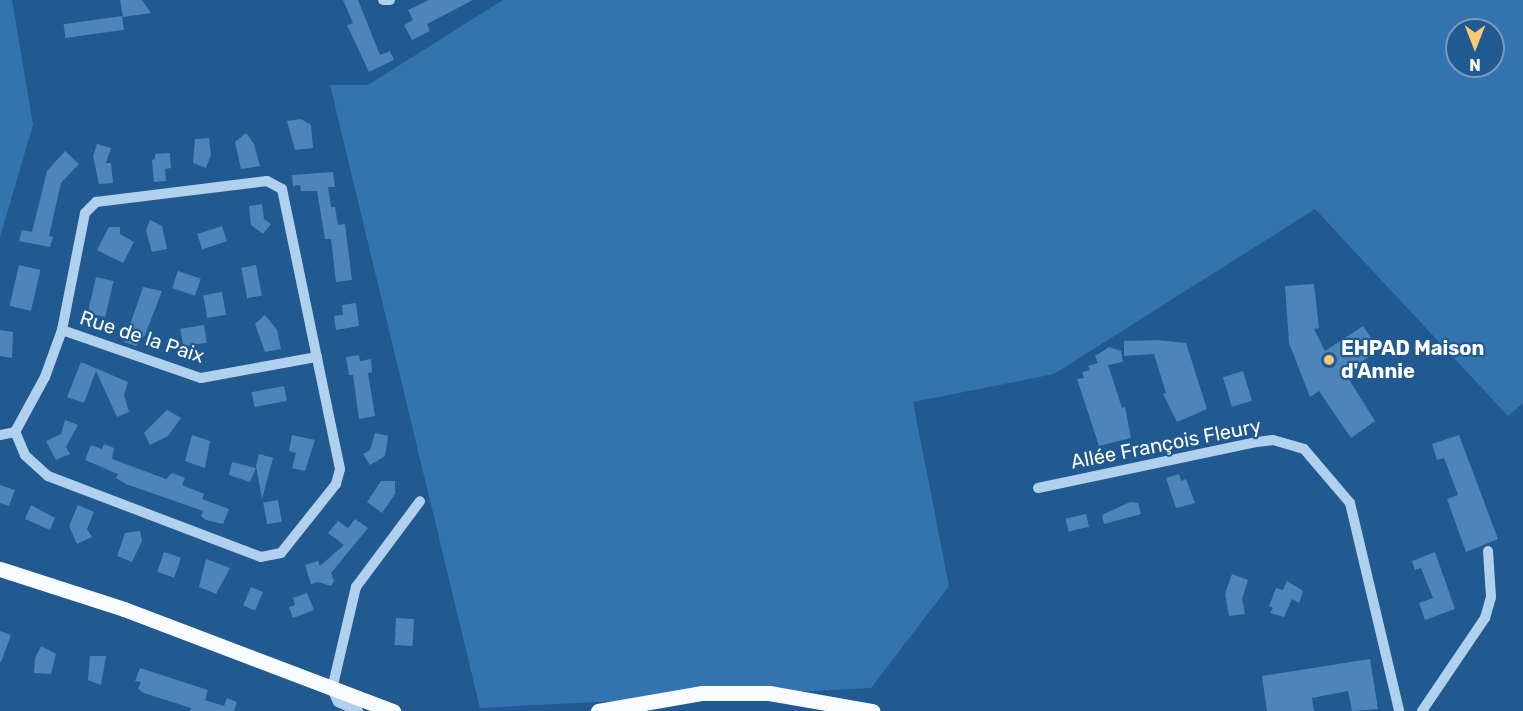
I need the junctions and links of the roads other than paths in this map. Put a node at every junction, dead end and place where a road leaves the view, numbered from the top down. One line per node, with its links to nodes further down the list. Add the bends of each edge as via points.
1 (62, 330): 2 (street, Rue de la Paix, via 201,378); 2 (street, via 85,213 96,202 267,181 282,189); 3 (street, via 40,388)
2 (317, 357): 3 (street, via 340,469 336,484 281,553 261,557 48,476 25,455)
3 (15, 432): 4 (street)
4 (0, 435)
5 (1038, 488): 14 (street, Allée François Fleury, via 1265,441 1304,449 1350,503)
6 (420, 501): 9 (street, via 356,587)
7 (1488, 551): 15 (street, via 1491,597 1485,618)
8 (0, 569): 9 (main road, via 124,609)
9 (332, 689): 10 (street, via 338,702); 11 (main road)
10 (358, 711)
11 (393, 711)
12 (598, 711): 13 (main road, via 702,693 769,693)
13 (872, 711)
14 (1399, 711)
15 (1422, 711)

